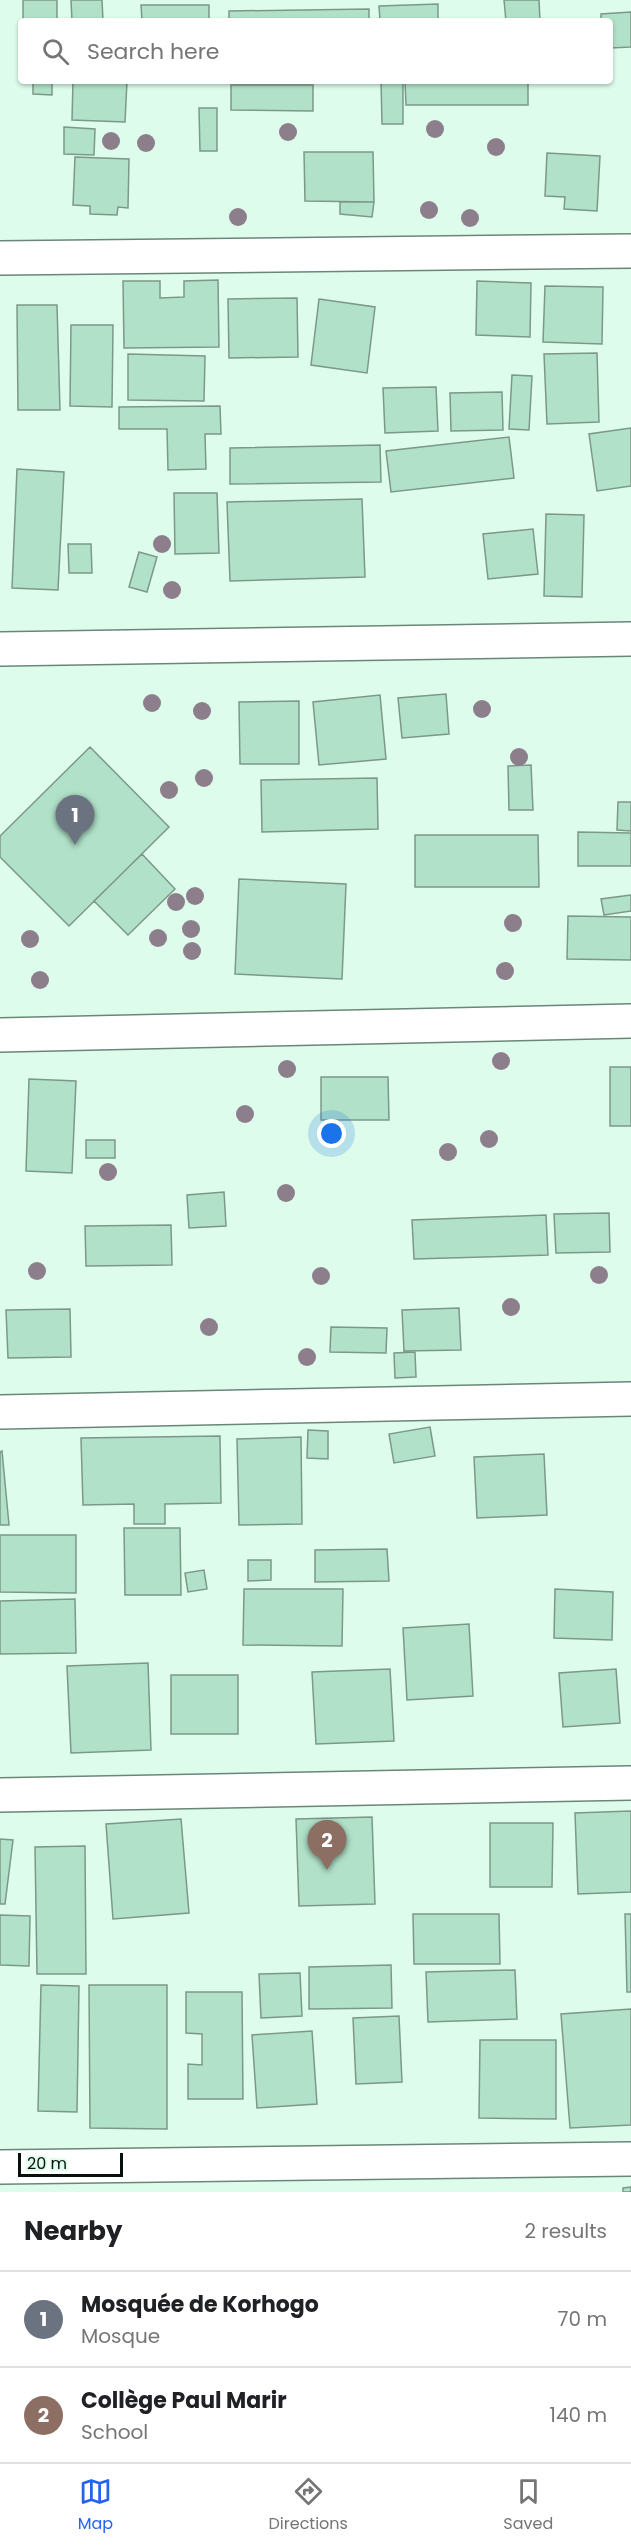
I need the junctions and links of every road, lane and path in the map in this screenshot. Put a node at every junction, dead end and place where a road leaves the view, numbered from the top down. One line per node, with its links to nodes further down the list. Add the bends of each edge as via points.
1 (631, 251): 2 (street)
2 (0, 258)
3 (631, 639): 4 (street)
4 (0, 649)
5 (631, 1021): 6 (street)
6 (0, 1035)
7 (631, 1399): 8 (street)
8 (0, 1412)
9 (631, 1783): 10 (street)
10 (0, 1795)
11 (631, 2159): 12 (street)
12 (0, 2167)

